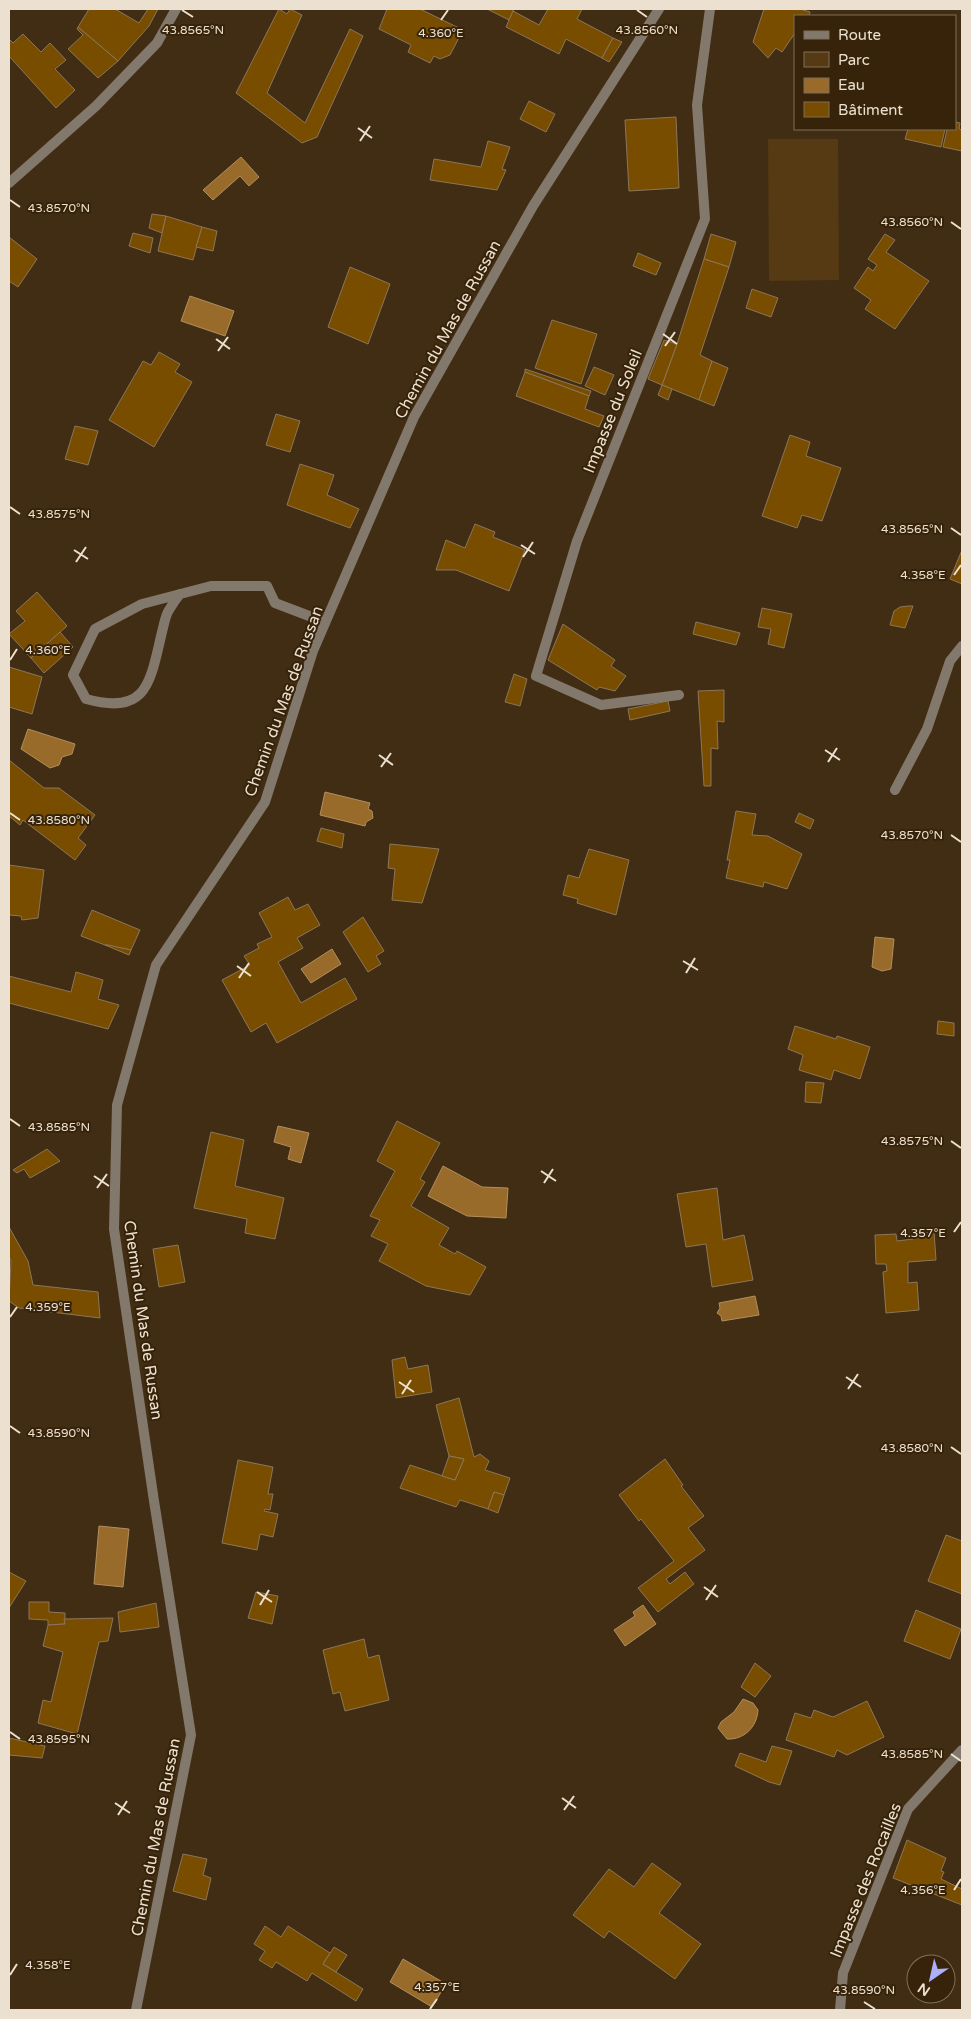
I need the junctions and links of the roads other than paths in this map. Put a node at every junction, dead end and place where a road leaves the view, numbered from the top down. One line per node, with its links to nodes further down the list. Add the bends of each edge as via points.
1 (176, 9): 4 (street, via 157,43 96,106)
2 (659, 9): 6 (street, Chemin du Mas de Russan, via 533,206 414,417)
3 (710, 9): 8 (street, Impasse du Soleil, via 697,105 705,219 577,541 536,676 601,704)
4 (9, 183)
5 (180, 594): 5 (street, via 142,604 95,629 73,675 86,699 105,704 130,701 146,689 168,611); 6 (street, via 211,586 267,586 275,603)
6 (325, 622): 11 (street, Chemin du Mas de Russan, via 265,802 156,965 117,1104 114,1229 191,1736)
7 (962, 646): 9 (street, via 950,661 927,729)
8 (679, 695)
9 (895, 790)
10 (962, 1750): 12 (street, Impasse des Rocailles, via 908,1809 843,1973)
11 (136, 2010)
12 (840, 2010)

